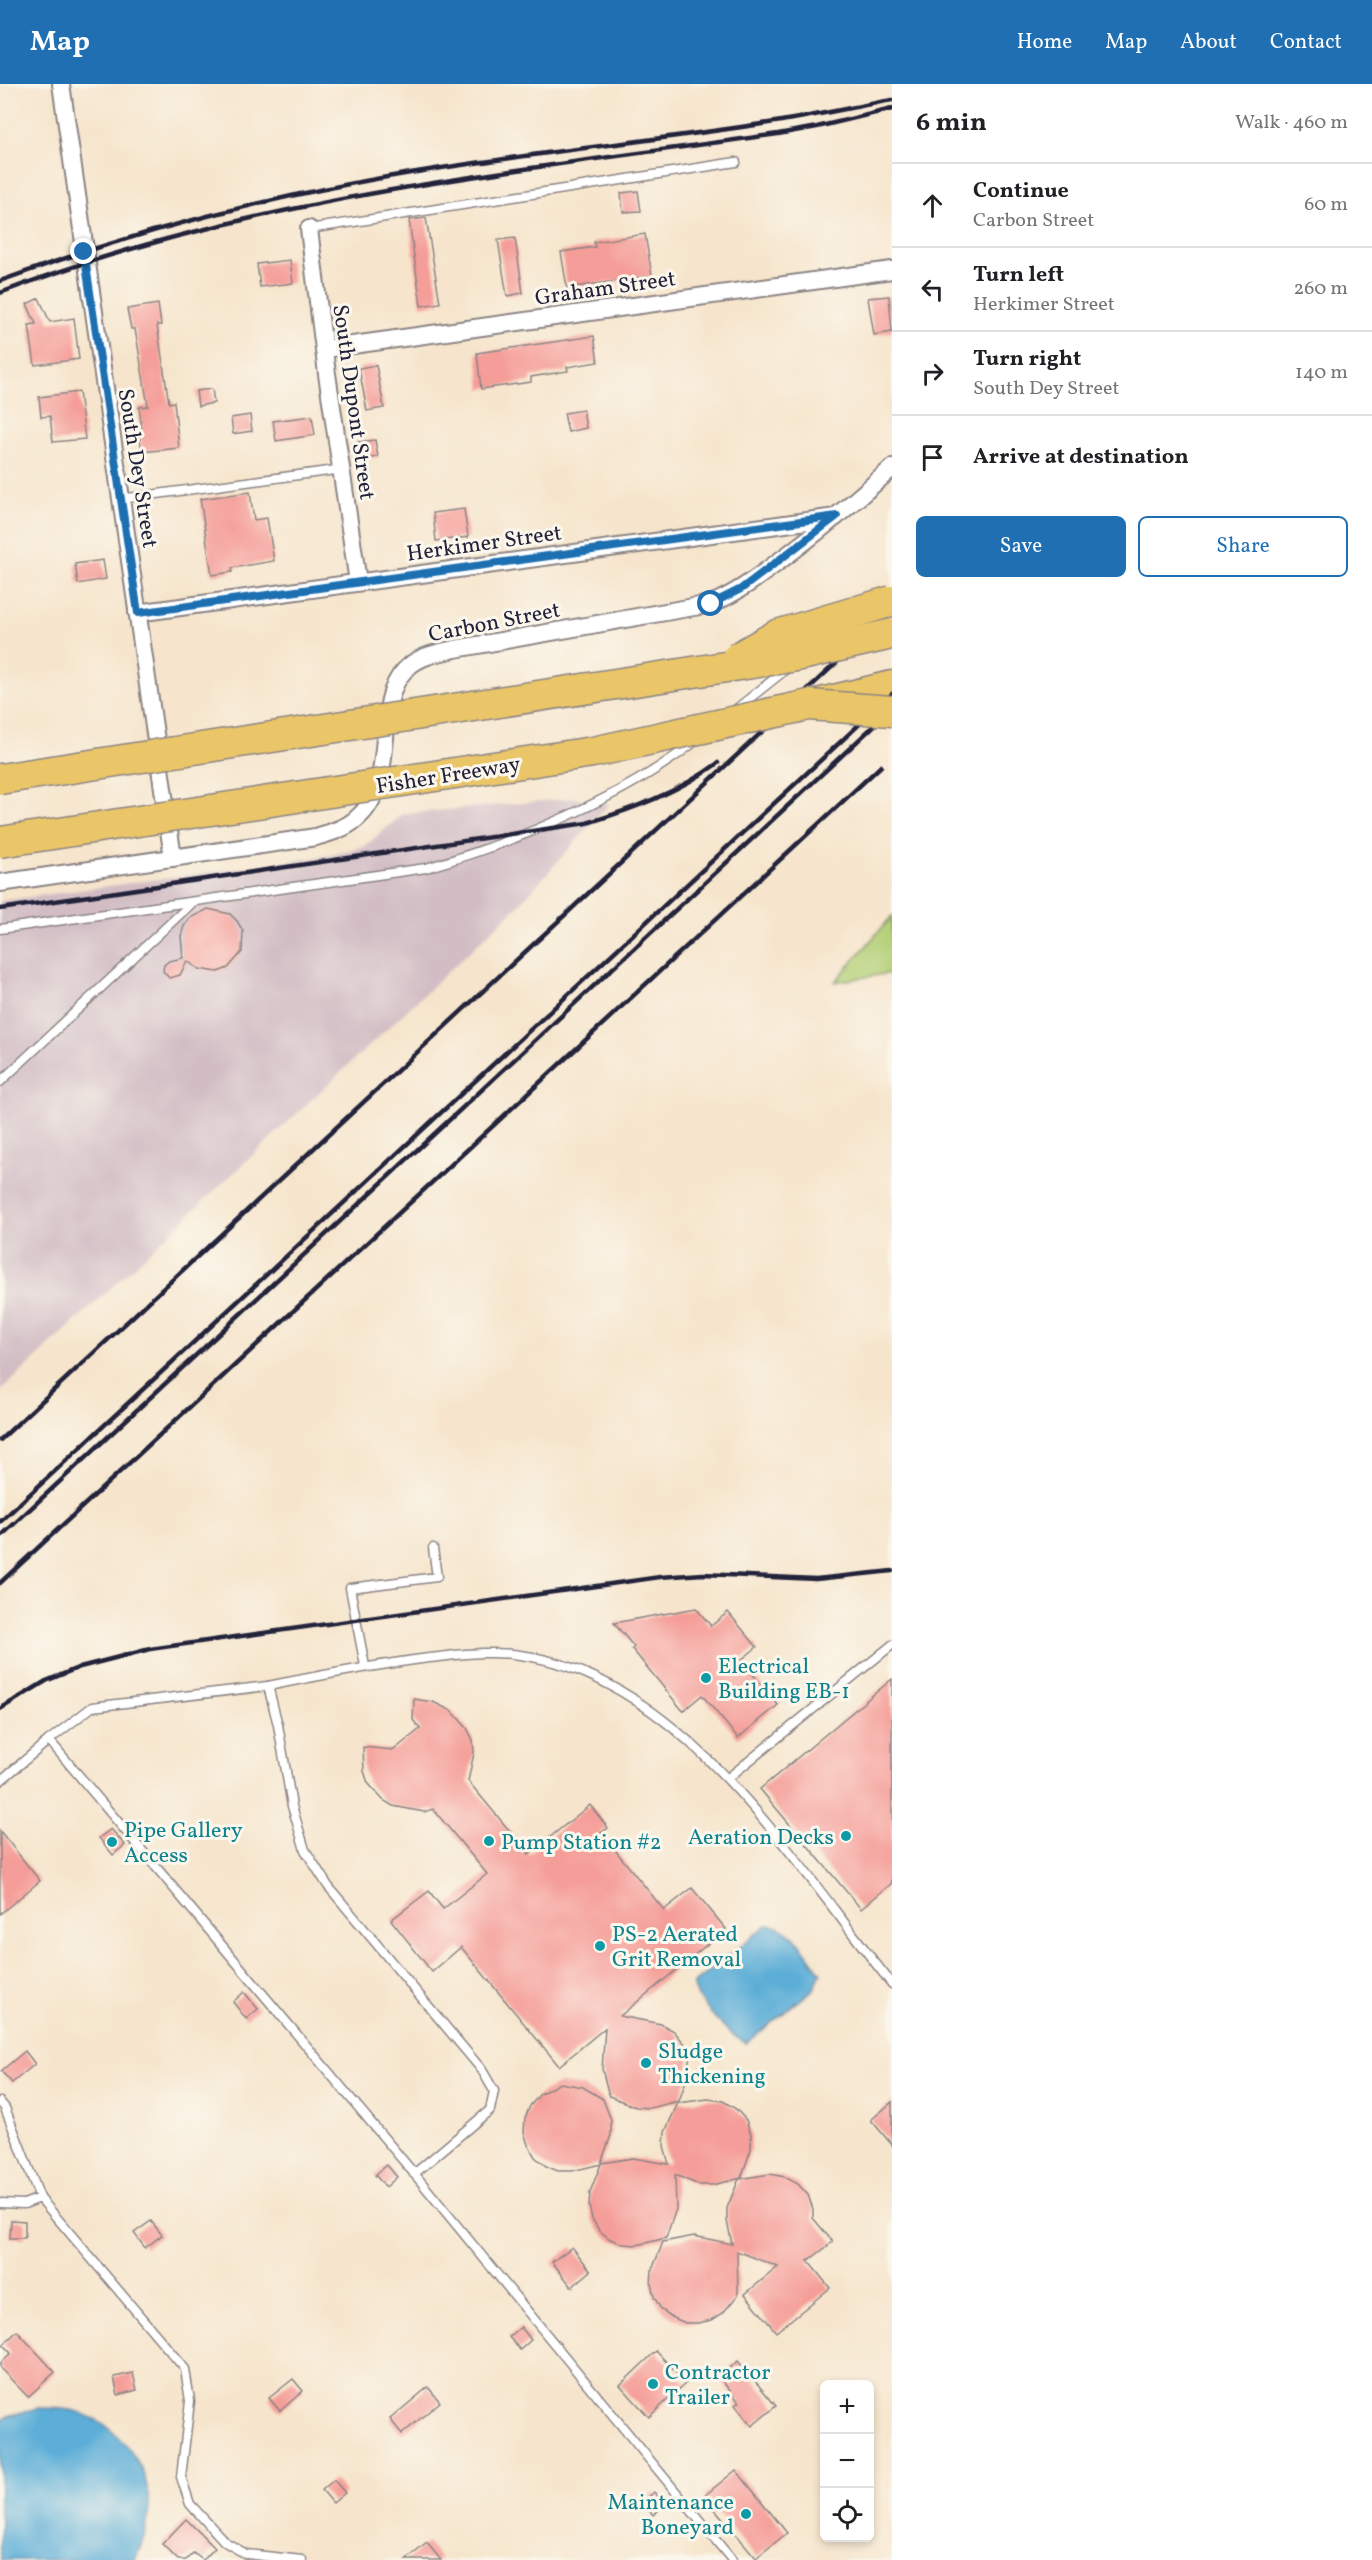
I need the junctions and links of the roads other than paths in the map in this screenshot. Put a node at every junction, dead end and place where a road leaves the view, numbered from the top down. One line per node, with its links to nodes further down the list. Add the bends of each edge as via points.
1 (61, 84): 8 (street, South Dey Street)
2 (736, 162): 3 (lane)
3 (309, 229): 5 (street, South Dupont Street)
4 (892, 270): 5 (street, Graham Street)
5 (324, 349): 7 (street, South Dupont Street)
6 (892, 468): 9 (street, Carbon Street)
7 (343, 469): 8 (lane); 10 (street, South Dupont Street)
8 (120, 499): 12 (street, South Dey Street)
9 (837, 516): 10 (street, Herkimer Street); 22 (street, Carbon Street, via 741,589 711,604 423,658 405,669 392,690 382,771 373,798 354,821 316,837)
10 (358, 582): 12 (street, Herkimer Street)
11 (884, 599): 13 (lane); 16 (highway, bridge, via 777,635)
12 (138, 613): 22 (street, South Dey Street)
13 (840, 626)
14 (892, 634): 16 (highway, bridge, via 797,656)
15 (822, 641): 24 (lane, via 666,764 598,801 480,852 426,868)
16 (719, 668): 20 (highway, bridge)
17 (892, 686): 18 (highway, Fisher Freeway, bridge)
18 (809, 705): 19 (highway, bridge); 21 (highway, Fisher Freeway, bridge, via 593,752)
19 (892, 711)
20 (0, 779)
21 (0, 842)
22 (173, 858): 23 (street, Carbon Street)
23 (0, 883)
24 (194, 902): 25 (lane); 26 (lane)
25 (0, 929)
26 (0, 1082)
27 (433, 1548): 29 (lane, via 437,1577 350,1588)
28 (892, 1645): 32 (lane)
29 (365, 1666): 30 (lane); 32 (lane, via 474,1653 519,1654 569,1665 619,1691 684,1735)
30 (268, 1686): 31 (lane, via 92,1707); 36 (lane, via 305,1850 328,1886 482,2070 494,2091 490,2110)
31 (49, 1740): 33 (lane); 36 (lane)
32 (728, 1778): 34 (lane)
33 (0, 1781)
34 (892, 1984)
35 (0, 2102): 37 (lane)
36 (414, 2174): 40 (lane)
37 (40, 2198): 38 (lane, via 24,2204); 39 (lane, via 185,2369 190,2401 181,2477 190,2505 225,2542 246,2554)
38 (0, 2203)
39 (302, 2560)
40 (732, 2560)

